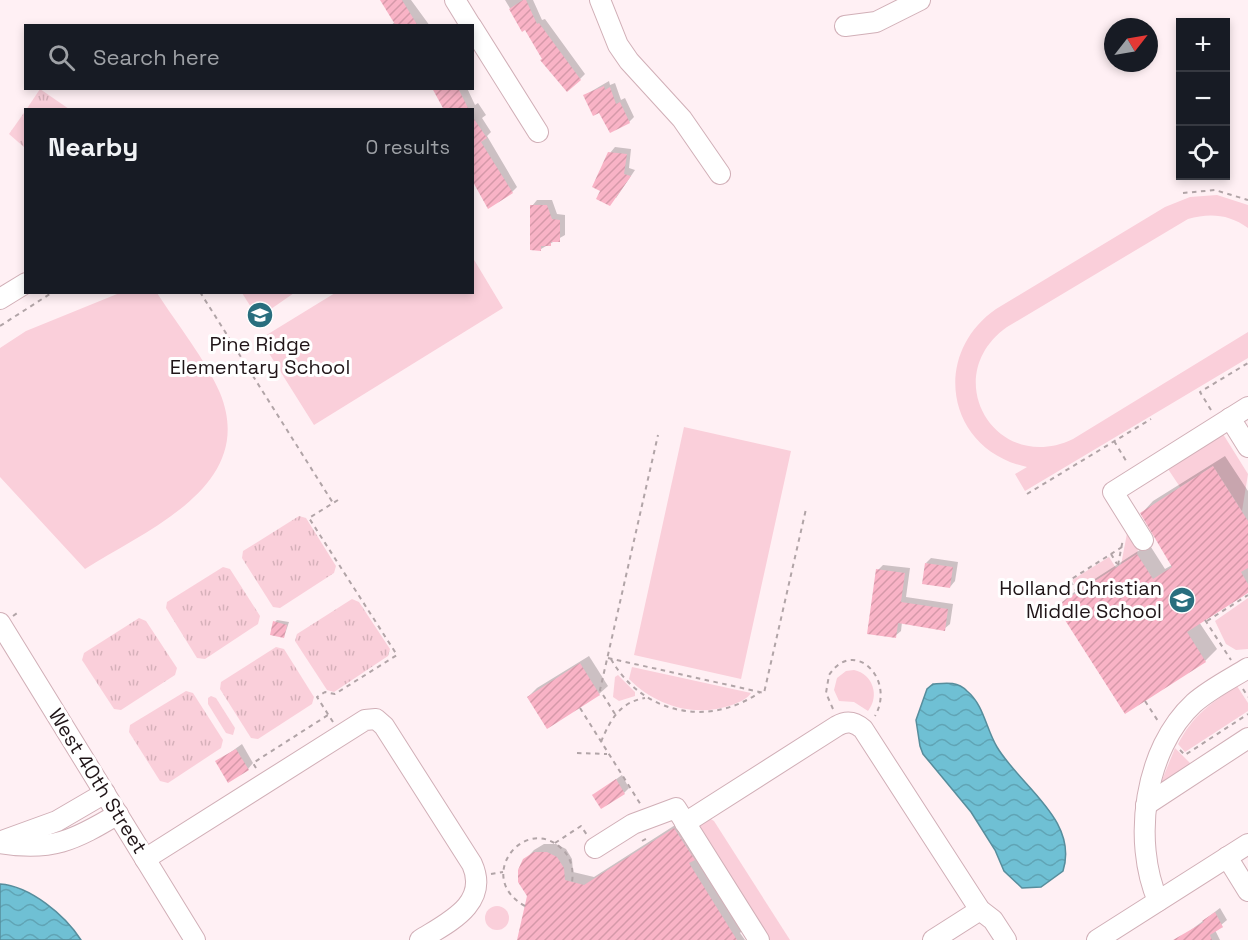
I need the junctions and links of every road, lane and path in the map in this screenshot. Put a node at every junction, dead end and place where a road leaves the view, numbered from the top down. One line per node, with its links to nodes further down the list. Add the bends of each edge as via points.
1 (455, 0): 4 (street)
2 (600, 0): 8 (street, via 618,45 629,61 682,119)
3 (920, 0): 5 (street, via 876,22)
4 (471, 24)
5 (845, 26)
6 (474, 29): 7 (street)
7 (538, 132)
8 (720, 174)
9 (1183, 193): 10 (path, via 1215,190)
10 (1248, 200)
11 (24, 284): 14 (street)
12 (50, 294): 15 (path)
13 (201, 294): 26 (path)
14 (0, 299)
15 (0, 326)
16 (1248, 363): 18 (path, via 1200,392)
17 (1248, 407): 18 (street)
18 (1222, 416): 22 (street); 23 (street)
19 (1151, 419): 21 (path)
20 (658, 435): 35 (path)
21 (1114, 441): 23 (path); 24 (path)
22 (1248, 447)
23 (1136, 477): 28 (street, via 1113,492)
24 (1026, 494)
25 (338, 500): 26 (path)
26 (333, 503): 38 (path, via 309,518 397,655 335,694 326,692)
27 (806, 508): 37 (path, via 764,693)
28 (1143, 540)
29 (1122, 547): 30 (path)
30 (1111, 554): 31 (path); 32 (path, via 1070,580)
31 (1119, 566)
32 (1077, 592)
33 (1248, 595): 36 (path, via 1206,621)
34 (0, 623): 52 (street, West 40th Street)
35 (609, 658): 37 (path); 39 (path, via 628,683); 42 (path, via 600,690)
36 (1240, 665): 53 (street, via 1183,715 1156,766)
37 (760, 692): 39 (path, via 733,707 703,713 672,709)
38 (317, 697)
39 (647, 698): 42 (path, via 631,702)
40 (1145, 701): 45 (path)
41 (580, 708): 48 (path)
42 (615, 714): 48 (path)
43 (1248, 714): 49 (path, via 1185,755)
44 (842, 723): 46 (street); 46 (path, via 828,701 826,684 837,665 860,662 873,671 882,692 880,708); 56 (street)
45 (1162, 727)
46 (863, 729): 70 (street)
47 (1248, 738): 53 (street)
48 (601, 742): 51 (path)
49 (1176, 746)
50 (577, 753): 51 (path)
51 (609, 754): 55 (path)
52 (105, 794): 54 (street, West 40th Street); 58 (street, via 57,821)
53 (1146, 805): 68 (street, via 1145,859)
54 (118, 814): 58 (street, via 69,842 28,848); 63 (street, West 40th Street)
55 (649, 818): 56 (street, via 676,808); 61 (street)
56 (685, 823): 73 (street)
57 (575, 830): 59 (path)
58 (0, 842)
59 (555, 843): 64 (path, via 539,839 519,844 510,853); 66 (path, via 571,862)
60 (1248, 844): 62 (street)
61 (595, 848)
62 (1227, 857): 67 (street); 68 (street)
63 (145, 859): 71 (street, West 40th Street); 72 (street, via 343,733 365,720 376,719 476,875 476,890 469,906)
64 (503, 872): 65 (path); 69 (path, via 508,892)
65 (488, 874)
66 (572, 882)
67 (1248, 891)
68 (1158, 901): 76 (street)
69 (525, 906)
70 (980, 910): 74 (street); 75 (street, via 993,920)
71 (195, 940)
72 (420, 940)
73 (759, 940)
74 (933, 940)
75 (1006, 940)
76 (1097, 940)

